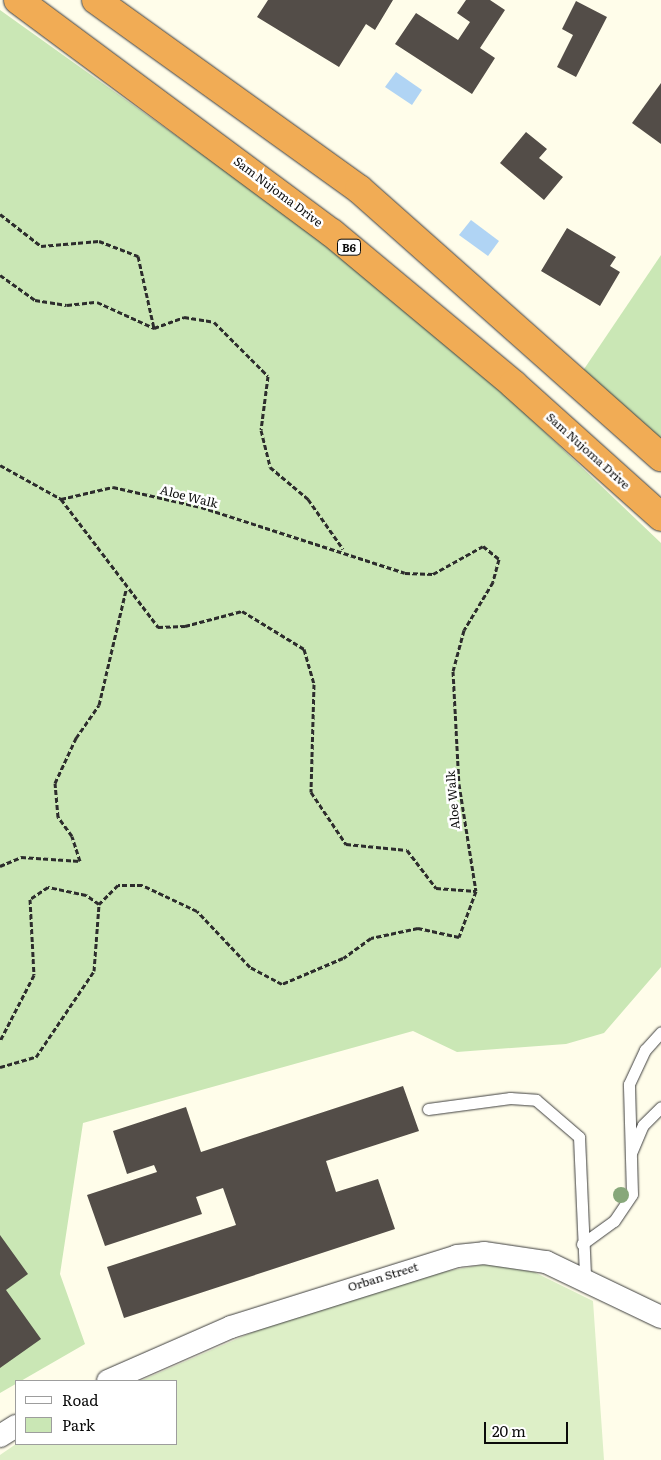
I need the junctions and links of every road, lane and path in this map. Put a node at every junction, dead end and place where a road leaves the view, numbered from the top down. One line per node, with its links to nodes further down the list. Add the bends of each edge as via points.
1 (18, 0): 9 (highway, Sam Nujoma Drive / B6, via 332,233 513,384)
2 (96, 0): 6 (highway, via 359,190)
3 (0, 214): 5 (path, via 41,246 100,241 138,256)
4 (0, 275): 5 (path, via 35,300 67,305 97,302)
5 (154, 328): 10 (path, via 184,317 214,322 268,376 261,430 270,467 308,499)
6 (661, 457)
7 (0, 465): 8 (path)
8 (61, 499): 10 (path, Aloe Walk, via 113,487 201,508); 11 (path)
9 (661, 517)
10 (343, 550): 13 (path, Aloe Walk, via 405,573 433,574 483,546 499,559 493,582 464,630 453,671 459,784)
11 (126, 590): 12 (path, via 99,705 76,738 56,784 58,818 72,836 80,861 21,857); 13 (path, via 158,627 185,626 242,611 304,649 314,684 312,792 346,844 407,850 436,888)
12 (0, 866)
13 (476, 891): 14 (path, Aloe Walk, via 459,937 418,928 371,938 343,958 282,984 250,967 197,911 142,884 118,885)
14 (99, 904): 16 (path, via 86,895 48,887 30,899 34,975); 17 (path, via 94,971 36,1056)
15 (661, 1032): 20 (lane, via 645,1050 629,1084)
16 (0, 1041)
17 (0, 1067)
18 (661, 1107): 20 (lane, via 643,1125)
19 (428, 1109): 21 (lane, via 510,1098 536,1100 579,1137)
20 (628, 1158): 21 (lane, via 632,1194 614,1221)
21 (582, 1244): 22 (lane)
22 (585, 1277): 23 (street, Orban Street, via 619,1300); 24 (street, Orban Street, via 546,1262 484,1253 457,1256 231,1327)
23 (661, 1317)
24 (110, 1380)
25 (15, 1427): 26 (street)
26 (0, 1436)

